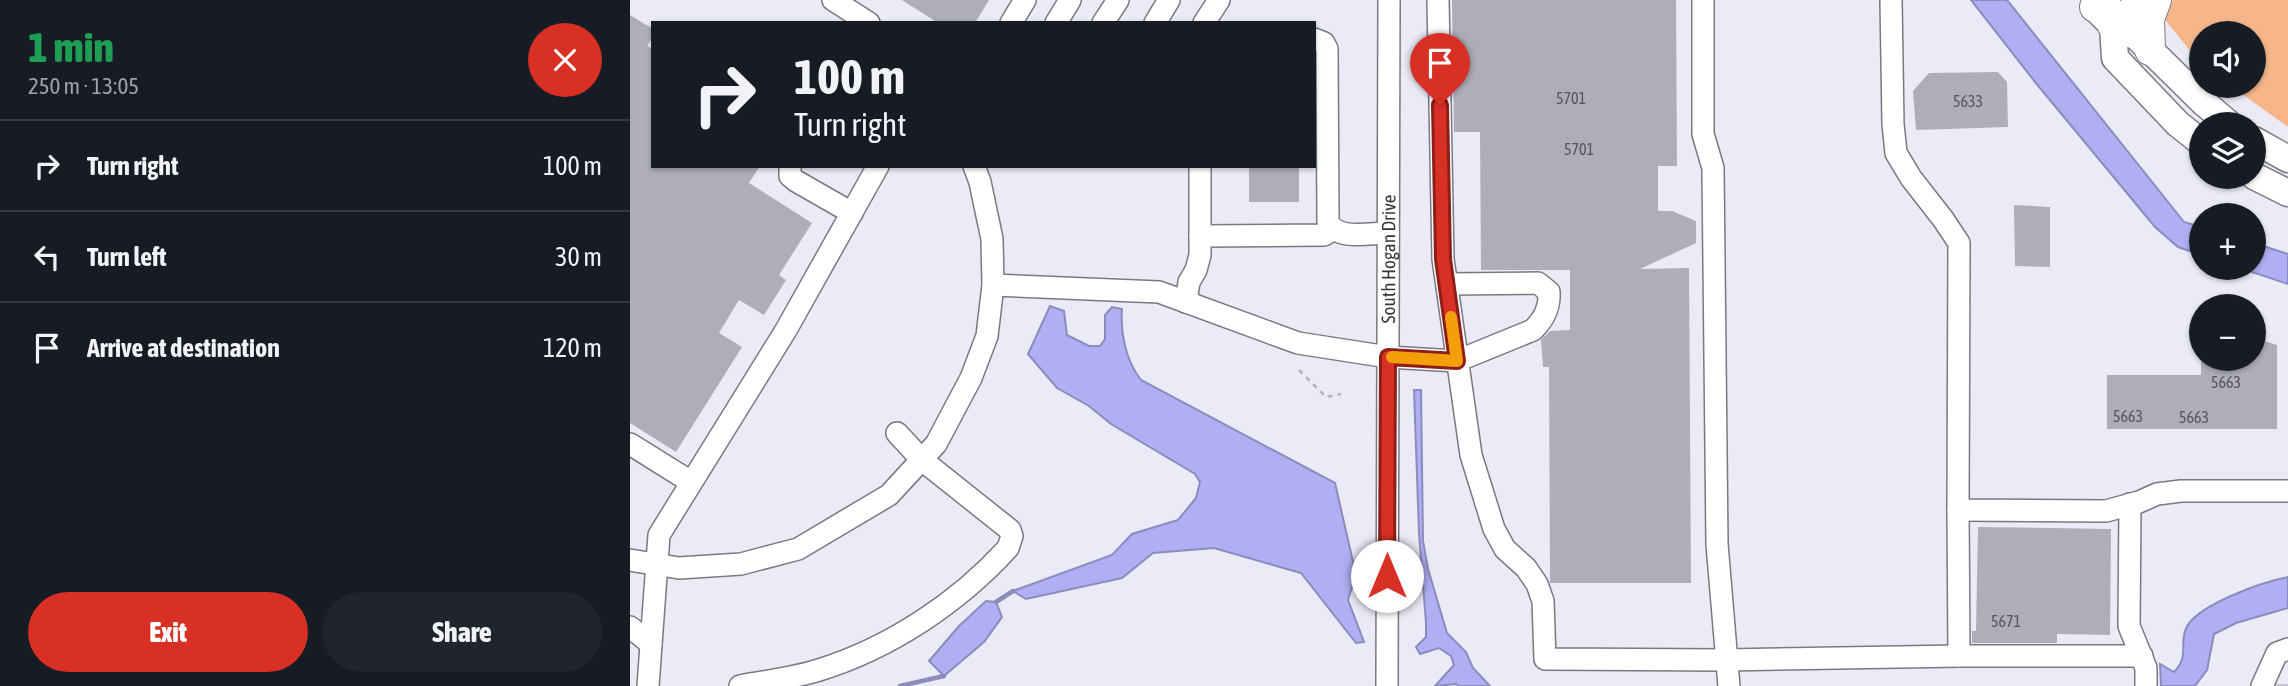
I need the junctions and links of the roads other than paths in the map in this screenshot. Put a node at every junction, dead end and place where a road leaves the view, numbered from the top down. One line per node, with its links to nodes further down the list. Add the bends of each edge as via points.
1 (833, 0): 14 (street)
2 (1025, 0): 15 (street)
3 (1070, 0): 16 (street)
4 (1118, 0): 17 (street)
5 (1169, 0): 18 (street)
6 (1219, 0): 19 (street)
7 (1389, 0): 34 (street, South Hogan Drive)
8 (1438, 0): 36 (street)
9 (1703, 0): 56 (street, via 1703,134 1713,169 1717,544)
10 (1891, 0): 47 (street, via 1896,153 1959,243)
11 (2146, 0): 13 (highway)
12 (2156, 0): 21 (highway, via 2149,19)
13 (2100, 8): 21 (main road); 23 (main road, via 2115,58)
14 (866, 21)
15 (1012, 21)
16 (1057, 21)
17 (1104, 21)
18 (1156, 21)
19 (1205, 21)
20 (1316, 40): 33 (street, via 1327,49 1328,222)
21 (2150, 50): 22 (main road)
22 (2215, 112)
23 (2189, 133)
24 (2266, 147): 25 (main road)
25 (2288, 159)
26 (790, 168): 32 (street, via 796,181)
27 (877, 168): 32 (street)
28 (975, 168): 37 (street, via 992,239)
29 (1200, 168): 35 (street)
30 (2266, 182): 31 (main road)
31 (2288, 193)
32 (852, 213): 44 (street)
33 (1332, 230): 34 (street, via 1340,234); 35 (street, via 1324,235)
34 (1388, 233): 39 (street, South Hogan Drive)
35 (1200, 236): 38 (street, via 1200,255)
36 (1447, 284): 40 (street); 40 (street, via 1538,283 1549,292 1547,311 1533,330)
37 (993, 285): 38 (street, via 1159,292); 43 (street, via 987,336 971,378 936,444)
38 (1186, 302): 39 (street, via 1298,343)
39 (1388, 357): 40 (street); 60 (street, South Hogan Drive)
40 (1457, 361): 56 (street, via 1471,455 1494,529 1504,549 1537,584 1543,601 1545,659)
41 (897, 433): 43 (street)
42 (630, 444): 44 (street)
43 (922, 460): 49 (street, via 889,495 798,549 741,564 679,568); 59 (street, via 1010,530 1007,548 946,604 873,650 818,670)
44 (691, 482): 49 (street, via 659,535)
45 (2288, 491): 46 (street, via 2181,491)
46 (2130, 504): 47 (street, via 2106,511); 54 (street, via 2129,626)
47 (1958, 510): 53 (street)
48 (630, 559): 49 (street)
49 (656, 564): 51 (street)
50 (630, 627): 51 (street)
51 (651, 644): 58 (street)
52 (2288, 649): 57 (street, via 2277,653)
53 (1959, 656): 54 (street); 56 (street)
54 (2142, 656): 62 (street)
55 (2288, 657): 57 (street)
56 (1727, 660): 61 (street)
57 (2270, 685)
58 (648, 686)
59 (740, 686)
60 (1387, 686)
61 (1729, 686)
62 (2146, 686)

